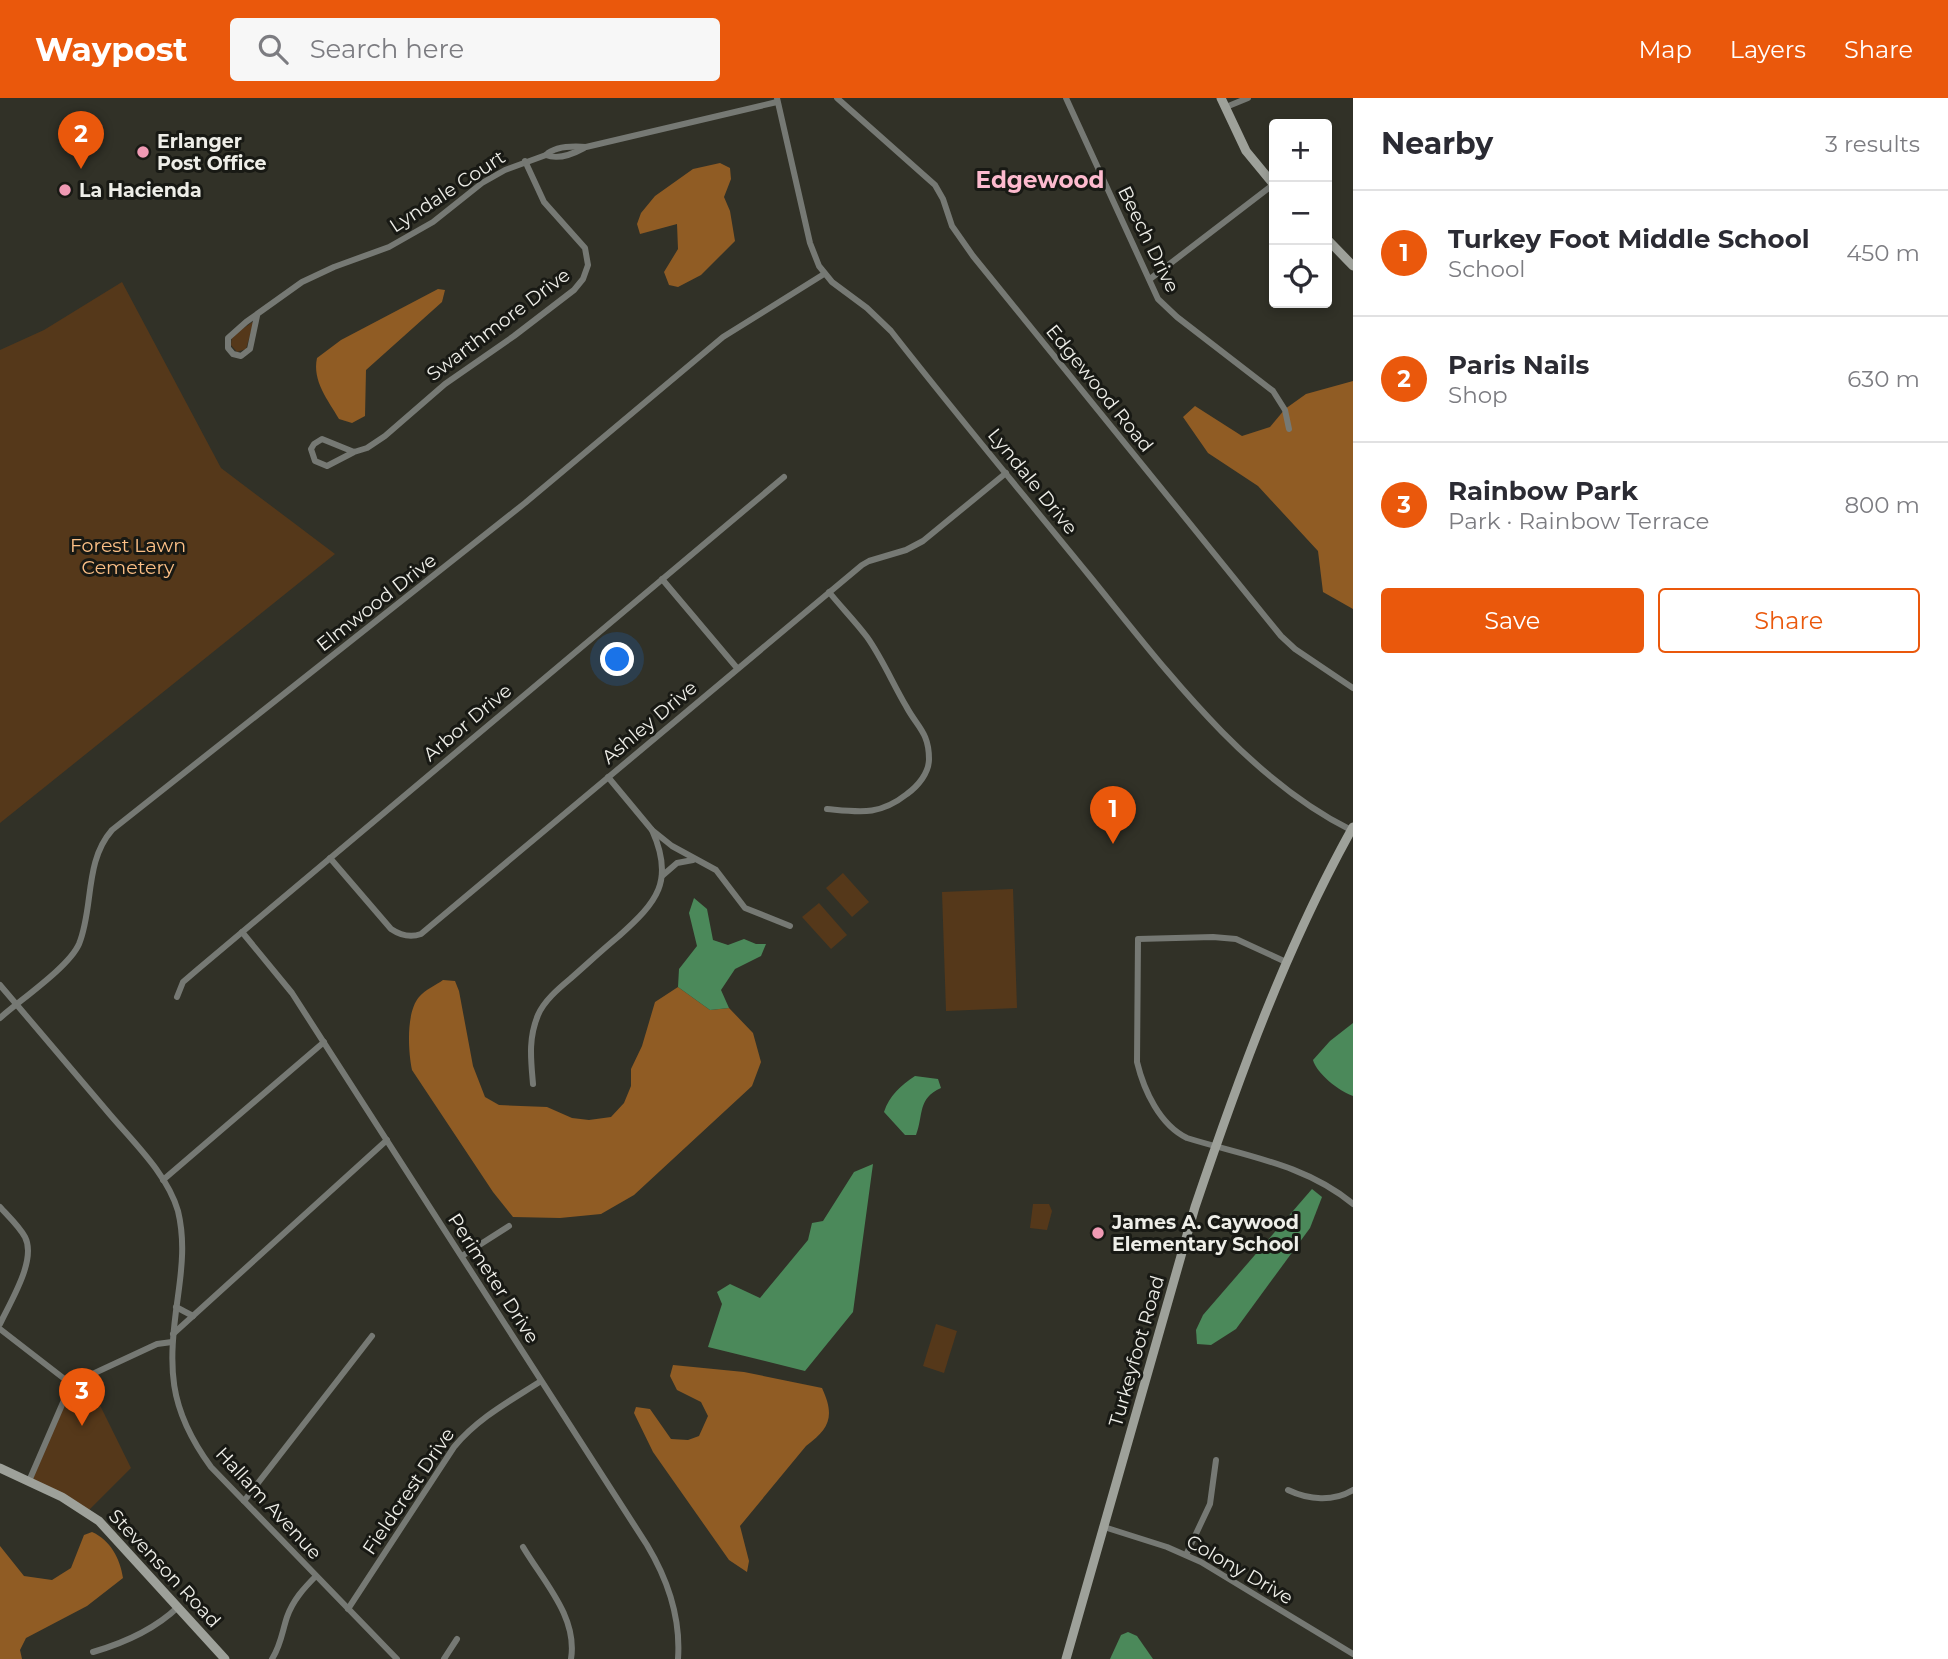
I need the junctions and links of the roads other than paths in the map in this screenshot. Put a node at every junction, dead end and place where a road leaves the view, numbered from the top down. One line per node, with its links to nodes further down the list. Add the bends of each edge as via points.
1 (837, 98): 21 (street, Edgewood Road, via 939,190 952,226 973,256 1281,636)
2 (1066, 98): 12 (street, Beech Drive)
3 (1248, 98): 5 (street)
4 (777, 100): 6 (street, Lyndale Court, via 550,151); 11 (street, Lyndale Drive, via 810,243)
5 (1223, 103): 7 (main road, via 1246,150)
6 (525, 161): 13 (street, Lyndale Court, via 482,183 412,235 320,273 283,294); 15 (street, Swarthmore Drive, via 544,202 584,248 588,264 583,279 514,336 445,383 385,436)
7 (1272, 182)
8 (1269, 188): 12 (street)
9 (1332, 244): 10 (main road)
10 (1353, 266)
11 (824, 274): 16 (street, Lyndale Drive, via 881,320); 34 (street, Elmwood Drive, via 723,337 525,503 112,830 97,857 78,946)
12 (1150, 279): 14 (street, Beech Drive, via 1161,303 1273,391)
13 (257, 316): 13 (street, Lyndale Court, via 228,338 233,354 241,356 250,349)
14 (1289, 429)
15 (354, 452): 15 (street, Swarthmore Drive, via 322,439 311,449 315,461 327,466)
16 (1006, 473): 19 (street, Ashley Drive, via 923,541 869,561); 24 (street, Lyndale Drive, via 1205,716 1292,794)
17 (784, 477): 18 (street, Arbor Drive)
18 (662, 579): 20 (street); 26 (street, Arbor Drive)
19 (829, 592): 20 (street, Ashley Drive); 23 (street, via 868,638 918,721 929,757 918,784 882,809 864,813)
20 (737, 668): 22 (street, Ashley Drive)
21 (1353, 688)
22 (608, 777): 25 (street); 26 (street, Ashley Drive, via 416,936 391,929)
23 (827, 809)
24 (1352, 829): 31 (main road, Turkeyfoot Road)
25 (652, 830): 27 (street); 28 (street, via 663,857)
26 (330, 858): 30 (street, Arbor Drive)
27 (695, 860): 28 (street, via 677,863); 29 (street, via 720,874 746,908)
28 (662, 876): 37 (street, via 657,895 643,915 544,1005 529,1050)
29 (790, 926)
30 (242, 932): 33 (street, Arbor Drive, via 183,982); 36 (street, Perimeter Drive, via 292,993)
31 (1286, 962): 39 (main road, Turkeyfoot Road); 39 (street, via 1236,939 1138,939 1137,1062 1141,1080 1172,1130)
32 (0, 985): 34 (street, Hallam Avenue)
33 (177, 997)
34 (16, 1004): 35 (street, Elmwood Drive); 40 (street, Hallam Avenue)
35 (0, 1018)
36 (324, 1042): 38 (street, Perimeter Drive); 40 (street)
37 (533, 1084)
38 (387, 1140): 44 (street, Perimeter Drive); 46 (street)
39 (1216, 1145): 41 (street, via 1300,1171); 59 (main road, Turkeyfoot Road)
40 (163, 1180): 45 (street, Hallam Avenue, via 182,1232)
41 (1353, 1204)
42 (0, 1207): 47 (street, via 24,1234 29,1250)
43 (509, 1226): 44 (street)
44 (462, 1256): 51 (street, Perimeter Drive)
45 (176, 1307): 46 (street); 48 (street, Hallam Avenue)
46 (193, 1316): 48 (street)
47 (0, 1327): 52 (street)
48 (173, 1334): 50 (street, Hallam Avenue)
49 (372, 1336): 58 (street)
50 (172, 1342): 52 (street, via 157,1344); 58 (street, Hallam Avenue, via 173,1387 189,1435 211,1467)
51 (541, 1381): 64 (street, Fieldcrest Drive, via 465,1433); 73 (street, Perimeter Drive, via 662,1570 676,1612)
52 (71, 1384): 55 (street)
53 (1216, 1460): 61 (street, via 1210,1504)
54 (0, 1468): 55 (main road, Stevenson Road)
55 (29, 1481): 63 (main road, Stevenson Road, via 99,1521)
56 (1288, 1490): 57 (street, via 1320,1499)
57 (1353, 1490)
58 (244, 1501): 62 (street, Hallam Avenue)
59 (1104, 1527): 61 (street, Colony Drive); 74 (main road, Turkeyfoot Road)
60 (523, 1547): 72 (street, via 566,1618 572,1634)
61 (1186, 1555): 67 (street, Colony Drive)
62 (316, 1576): 64 (street, Hallam Avenue); 69 (street, via 295,1600)
63 (178, 1607): 66 (street, via 150,1629); 68 (main road, Stevenson Road)
64 (348, 1609): 70 (street, Hallam Avenue)
65 (457, 1639): 71 (street)
66 (93, 1652)
67 (1353, 1654)
68 (225, 1659)
69 (272, 1659)
70 (397, 1659)
71 (444, 1659)
72 (571, 1659)
73 (678, 1659)
74 (1066, 1659)

